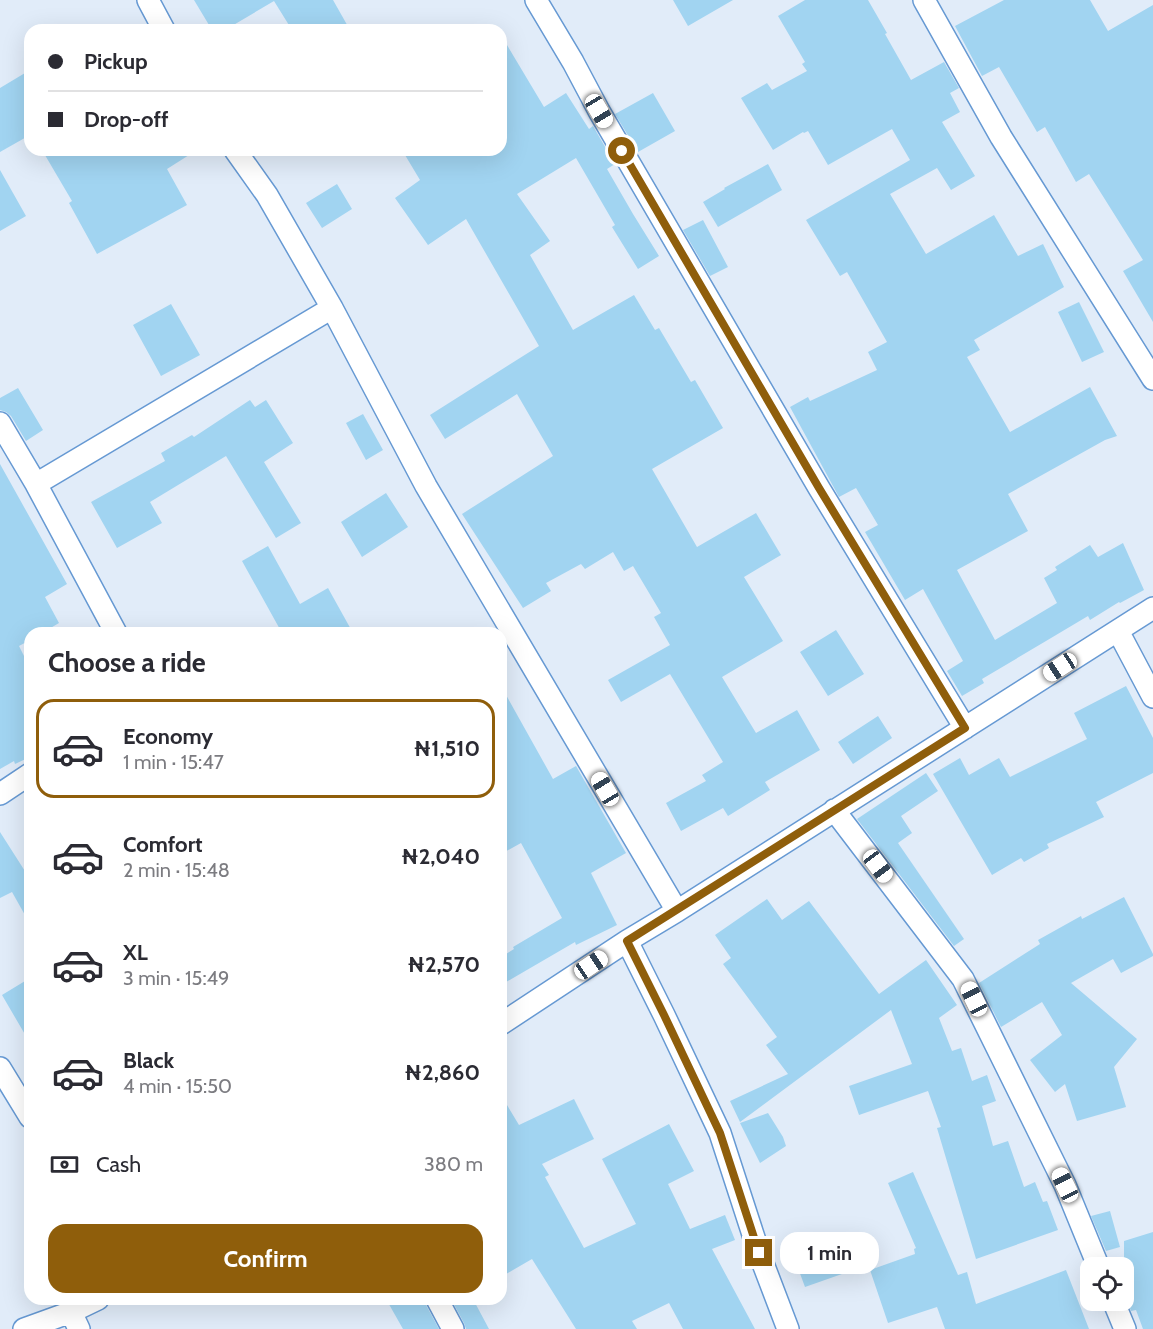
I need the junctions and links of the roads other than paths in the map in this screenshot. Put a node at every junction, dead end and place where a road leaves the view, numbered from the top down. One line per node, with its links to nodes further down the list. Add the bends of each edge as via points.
1 (148, 0): 4 (street)
2 (536, 0): 14 (street, via 819,488)
3 (924, 0): 7 (street, via 1001,137)
4 (161, 24)
5 (239, 156): 6 (street, via 267,195)
6 (332, 308): 9 (street); 18 (street, via 426,486)
7 (1153, 380)
8 (0, 423): 9 (street)
9 (36, 484): 11 (street)
10 (1153, 608): 12 (street)
11 (113, 627)
12 (1118, 631): 13 (street); 14 (street)
13 (1153, 697)
14 (965, 728): 17 (street)
15 (24, 778): 16 (street)
16 (0, 794)
17 (834, 810): 18 (street); 23 (street, via 963,979 1065,1185)
18 (677, 911): 19 (street)
19 (627, 941): 20 (street); 30 (street, via 720,1133)
20 (507, 1020)
21 (0, 1068): 22 (street)
22 (24, 1107)
23 (1094, 1257)
24 (92, 1305): 27 (street)
25 (440, 1305): 29 (street)
26 (1118, 1311): 31 (street)
27 (75, 1321): 28 (street)
28 (24, 1329)
29 (453, 1329)
30 (788, 1329)
31 (1125, 1329)

